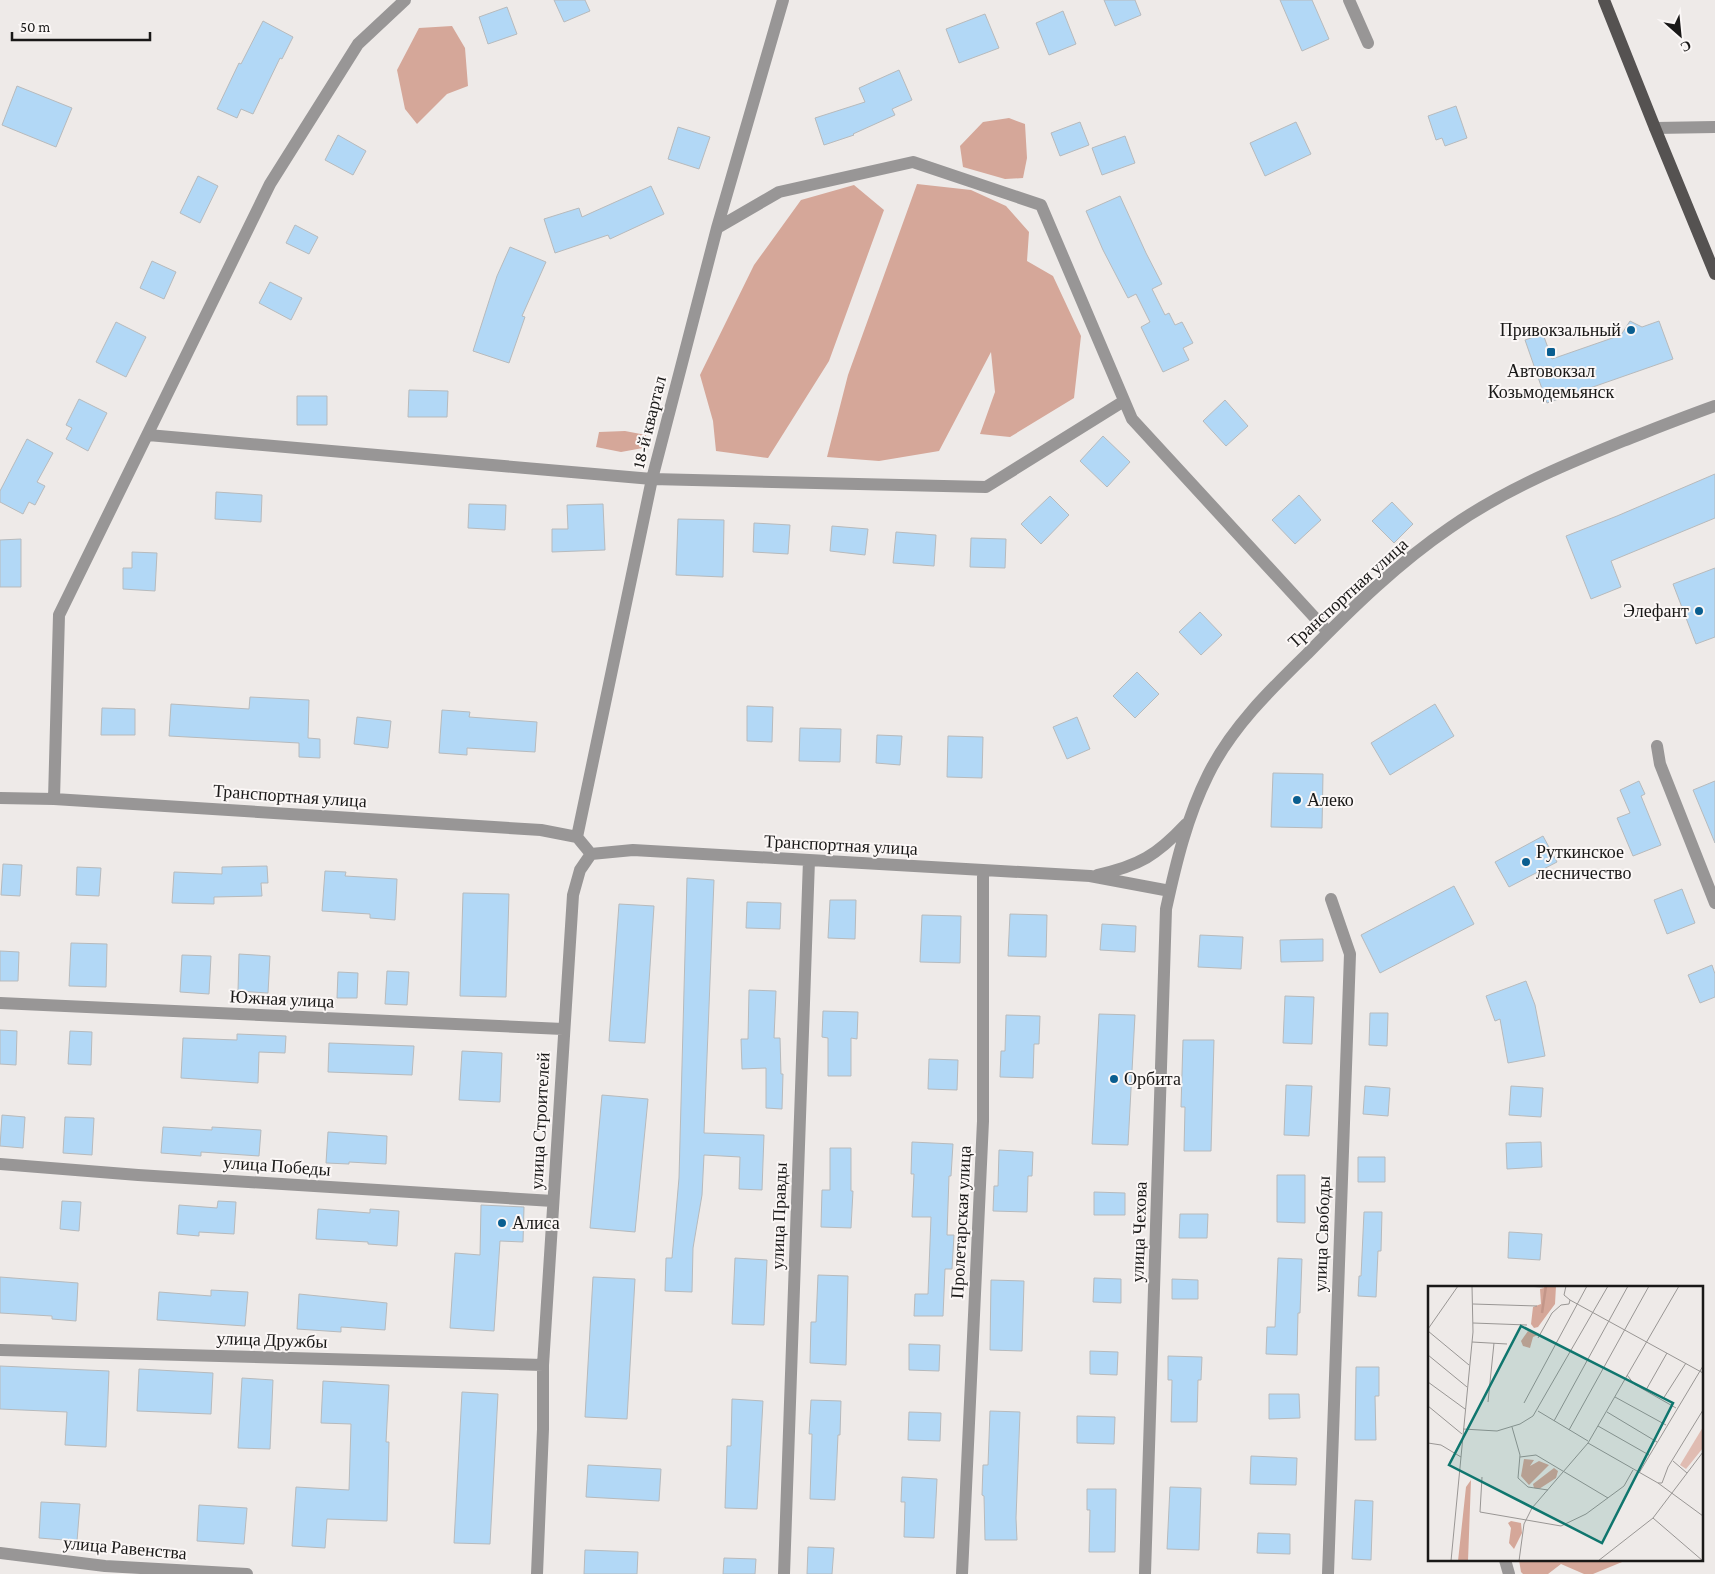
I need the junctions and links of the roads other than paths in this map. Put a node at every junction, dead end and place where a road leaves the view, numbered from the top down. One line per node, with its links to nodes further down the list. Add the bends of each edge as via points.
1 (405, 0): 12 (street, via 358,44 270,184)
2 (783, 0): 8 (street, 18-й квартал)
3 (1349, 0): 5 (street)
4 (1604, 0): 7 (main road)
5 (1368, 43)
6 (1715, 127): 7 (street)
7 (1654, 128): 9 (main road)
8 (717, 228): 10 (street, via 779,192 913,162 1041,205); 13 (street, 18-й квартал)
9 (1715, 274)
10 (1124, 401): 13 (street, via 986,487); 14 (street, via 1132,419)
11 (1715, 406): 14 (street, Транспортная улица, via 1554,470 1491,501 1450,527 1385,578)
12 (148, 435): 13 (street); 17 (street, via 59,615)
13 (652, 479): 19 (street, 18-й квартал)
14 (1328, 632): 18 (street, Транспортная улица, via 1239,725 1208,775)
15 (1657, 746): 26 (street, via 1660,764)
16 (0, 798): 17 (street, Транспортная улица)
17 (54, 799): 19 (street, Транспортная улица, via 541,830)
18 (1187, 824): 23 (street, via 1145,860 1120,870); 24 (street, Транспортная улица)
19 (577, 837): 20 (street)
20 (591, 854): 21 (street, Транспортная улица, via 633,850); 28 (street, улица Строителей, via 580,870 573,895)
21 (809, 860): 22 (street, Транспортная улица); 37 (street, улица Правды)
22 (983, 871): 23 (street, Транспортная улица); 38 (street, Пролетарская улица, via 983,1121)
23 (1090, 876): 24 (street)
24 (1170, 891): 39 (street, улица Чехова, via 1166,910)
25 (1331, 899): 40 (street, улица Свободы, via 1350,954)
26 (1715, 903)
27 (0, 1003): 28 (street, Южная улица)
28 (563, 1029): 30 (street, улица Строителей)
29 (0, 1164): 30 (street, улица Победы)
30 (553, 1201): 32 (street, улица Строителей)
31 (0, 1350): 32 (street, улица Дружбы)
32 (543, 1365): 36 (street, улица Строителей)
33 (0, 1553): 34 (street, улица Равенства)
34 (105, 1570): 35 (street, улица Равенства)
35 (247, 1574)
36 (536, 1574)
37 (784, 1574)
38 (962, 1574)
39 (1146, 1574)
40 (1328, 1574)

